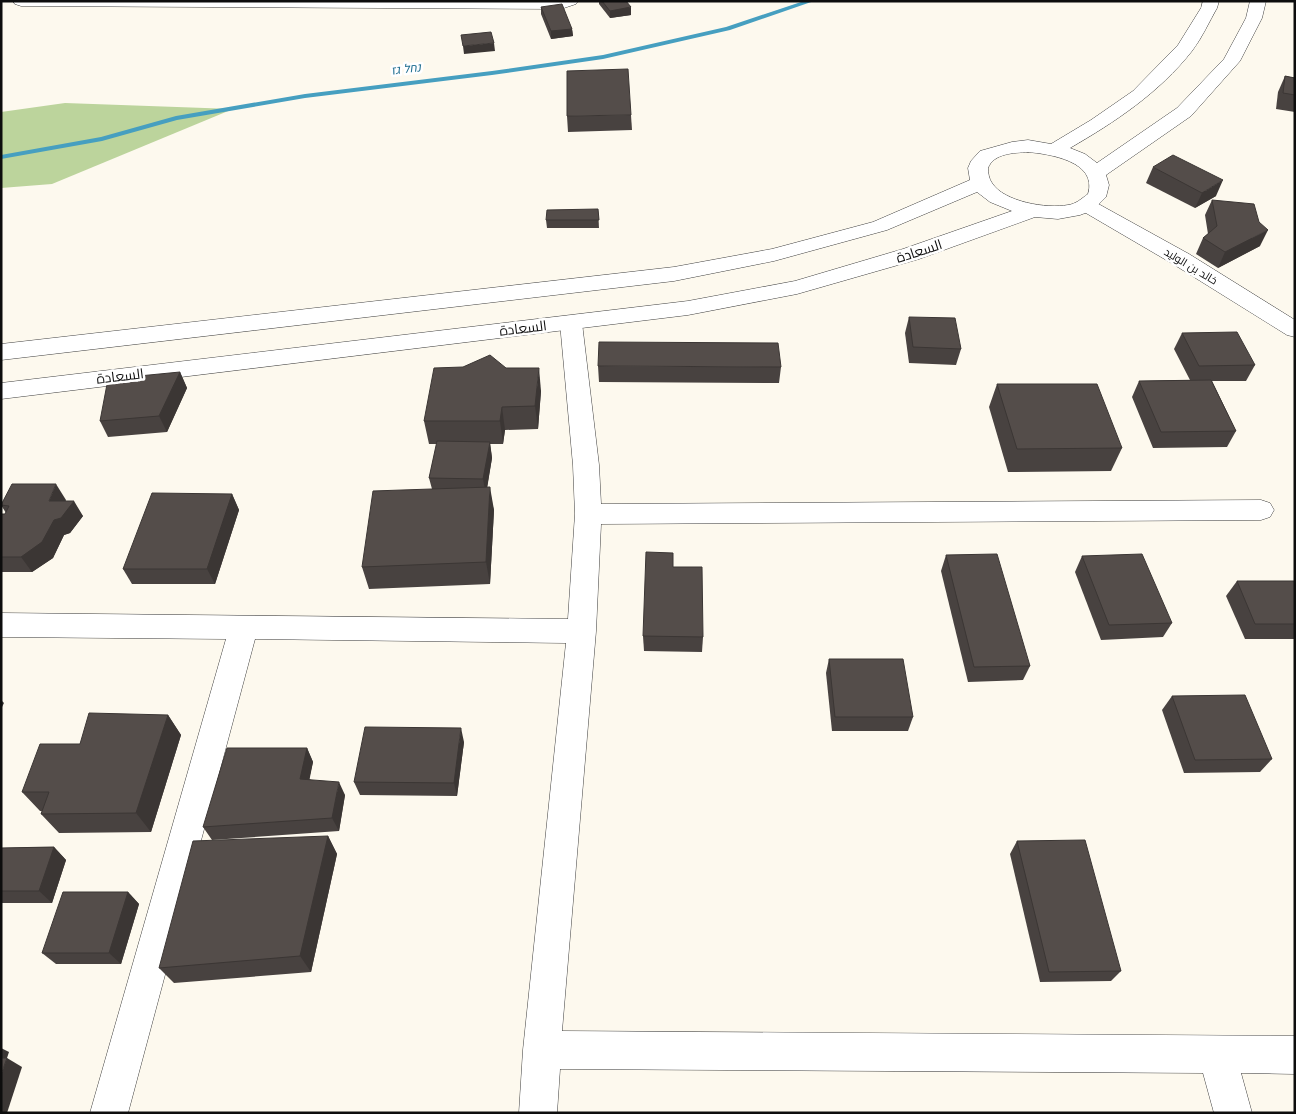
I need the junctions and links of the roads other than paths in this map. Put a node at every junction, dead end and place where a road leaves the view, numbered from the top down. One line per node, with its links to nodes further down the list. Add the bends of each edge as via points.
1 (21, 1): 5 (street)
2 (570, 1): 5 (street, via 561,4)
3 (1211, 1): 6 (street, via 1185,48 1139,95)
4 (1258, 1): 7 (street, via 1254,18 1231,61 1184,112)
5 (380, 2)
6 (1055, 150): 7 (street, via 1074,156); 8 (street, via 1028,146 990,153 980,162 977,172)
7 (1095, 173): 9 (street, via 1100,185 1097,196)
8 (981, 183): 10 (street, via 1001,200); 13 (street, via 880,226 774,255 674,274)
9 (1086, 205): 10 (street, via 1055,212); 12 (street, خالد بن الوليد)
10 (1032, 210): 11 (street, السعادة, via 911,254 797,287 688,308)
11 (571, 323): 14 (street, السعادة); 16 (street)
12 (1290, 323)
13 (1, 352)
14 (1, 390)
15 (1261, 510): 16 (street)
16 (588, 514): 19 (street)
17 (1, 625): 18 (street)
18 (244, 626): 19 (street); 23 (street)
19 (582, 631): 20 (street)
20 (542, 1050): 22 (street); 24 (street)
21 (1295, 1055): 22 (street)
22 (1217, 1056): 25 (street)
23 (109, 1113)
24 (538, 1113)
25 (1233, 1113)

